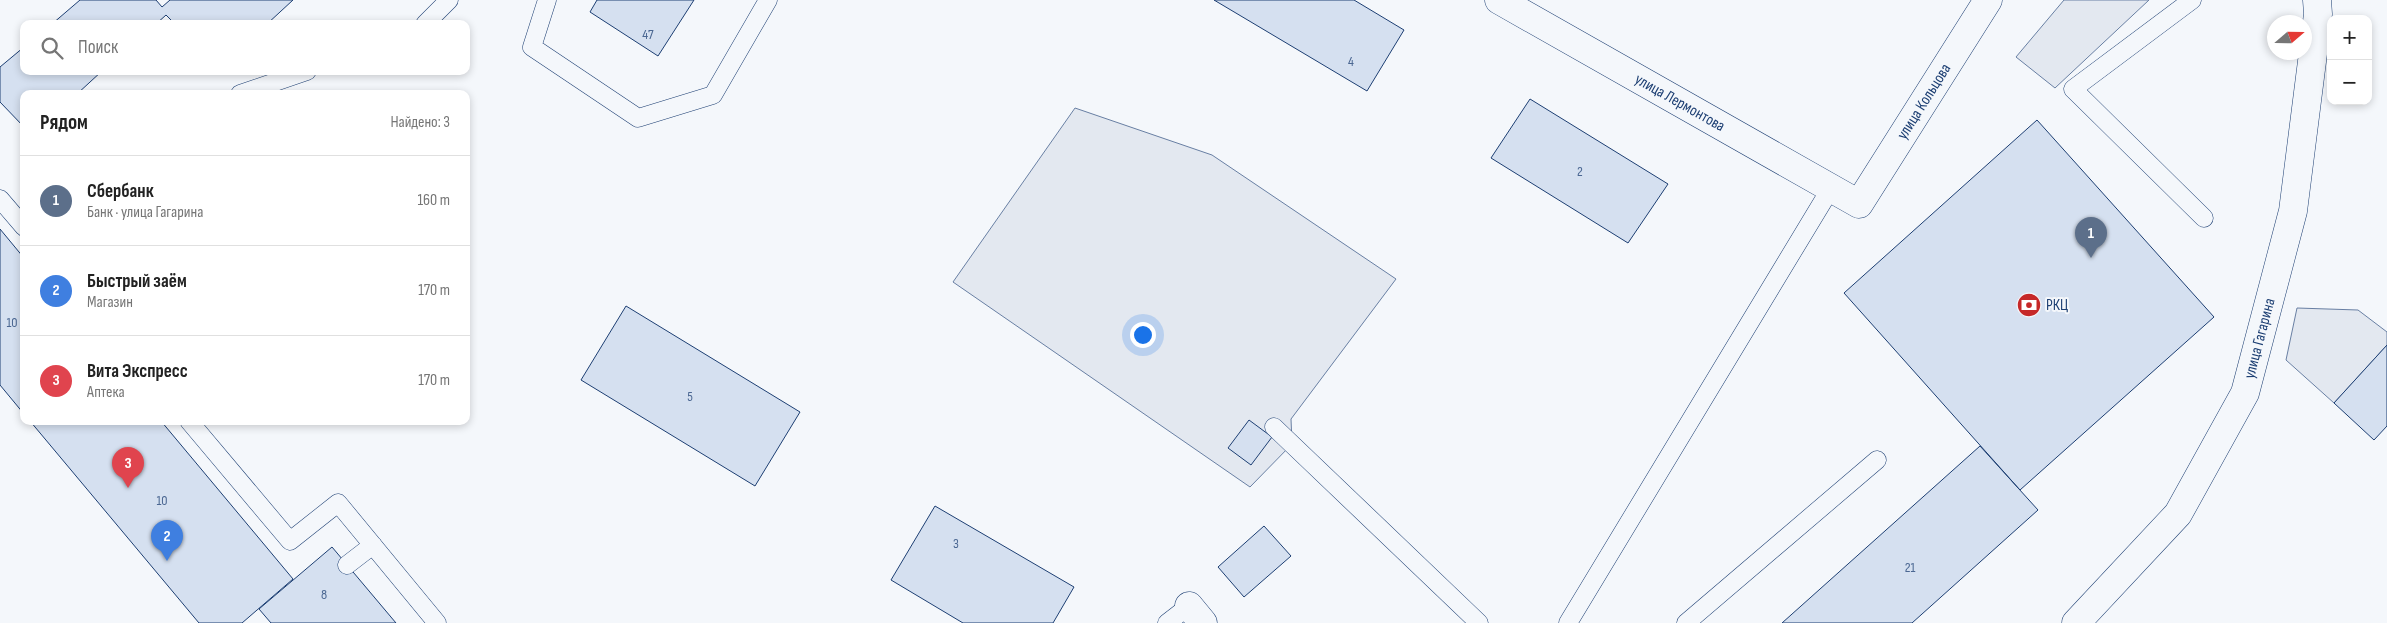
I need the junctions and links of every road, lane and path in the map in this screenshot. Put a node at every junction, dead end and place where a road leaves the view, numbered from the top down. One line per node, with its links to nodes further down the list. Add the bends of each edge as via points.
1 (449, 0): 8 (lane)
2 (547, 0): 3 (lane, via 532,47 638,118 713,95)
3 (768, 0)
4 (1499, 0): 11 (main road, улица Лермонтова)
5 (1988, 0): 13 (main road, улица Кольцова)
6 (2192, 0): 14 (lane, via 2072,89)
7 (2317, 0): 27 (main road, улица Гагарина, via 2318,14 2293,211 2245,393 2178,514)
8 (429, 20)
9 (295, 75): 10 (lane)
10 (251, 90)
11 (1831, 188): 13 (main road, улица Лермонтова); 25 (lane)
12 (0, 199): 15 (lane)
13 (1859, 204)
14 (2204, 218)
15 (20, 222)
16 (192, 425): 19 (lane, via 290,542 338,503)
17 (1274, 427): 24 (lane)
18 (1877, 460): 26 (lane)
19 (373, 545): 20 (lane); 22 (lane)
20 (347, 565)
21 (1196, 614): 23 (lane)
22 (437, 623)
23 (1167, 623)
24 (1479, 623)
25 (1568, 623)
26 (1686, 623)
27 (2076, 623)

